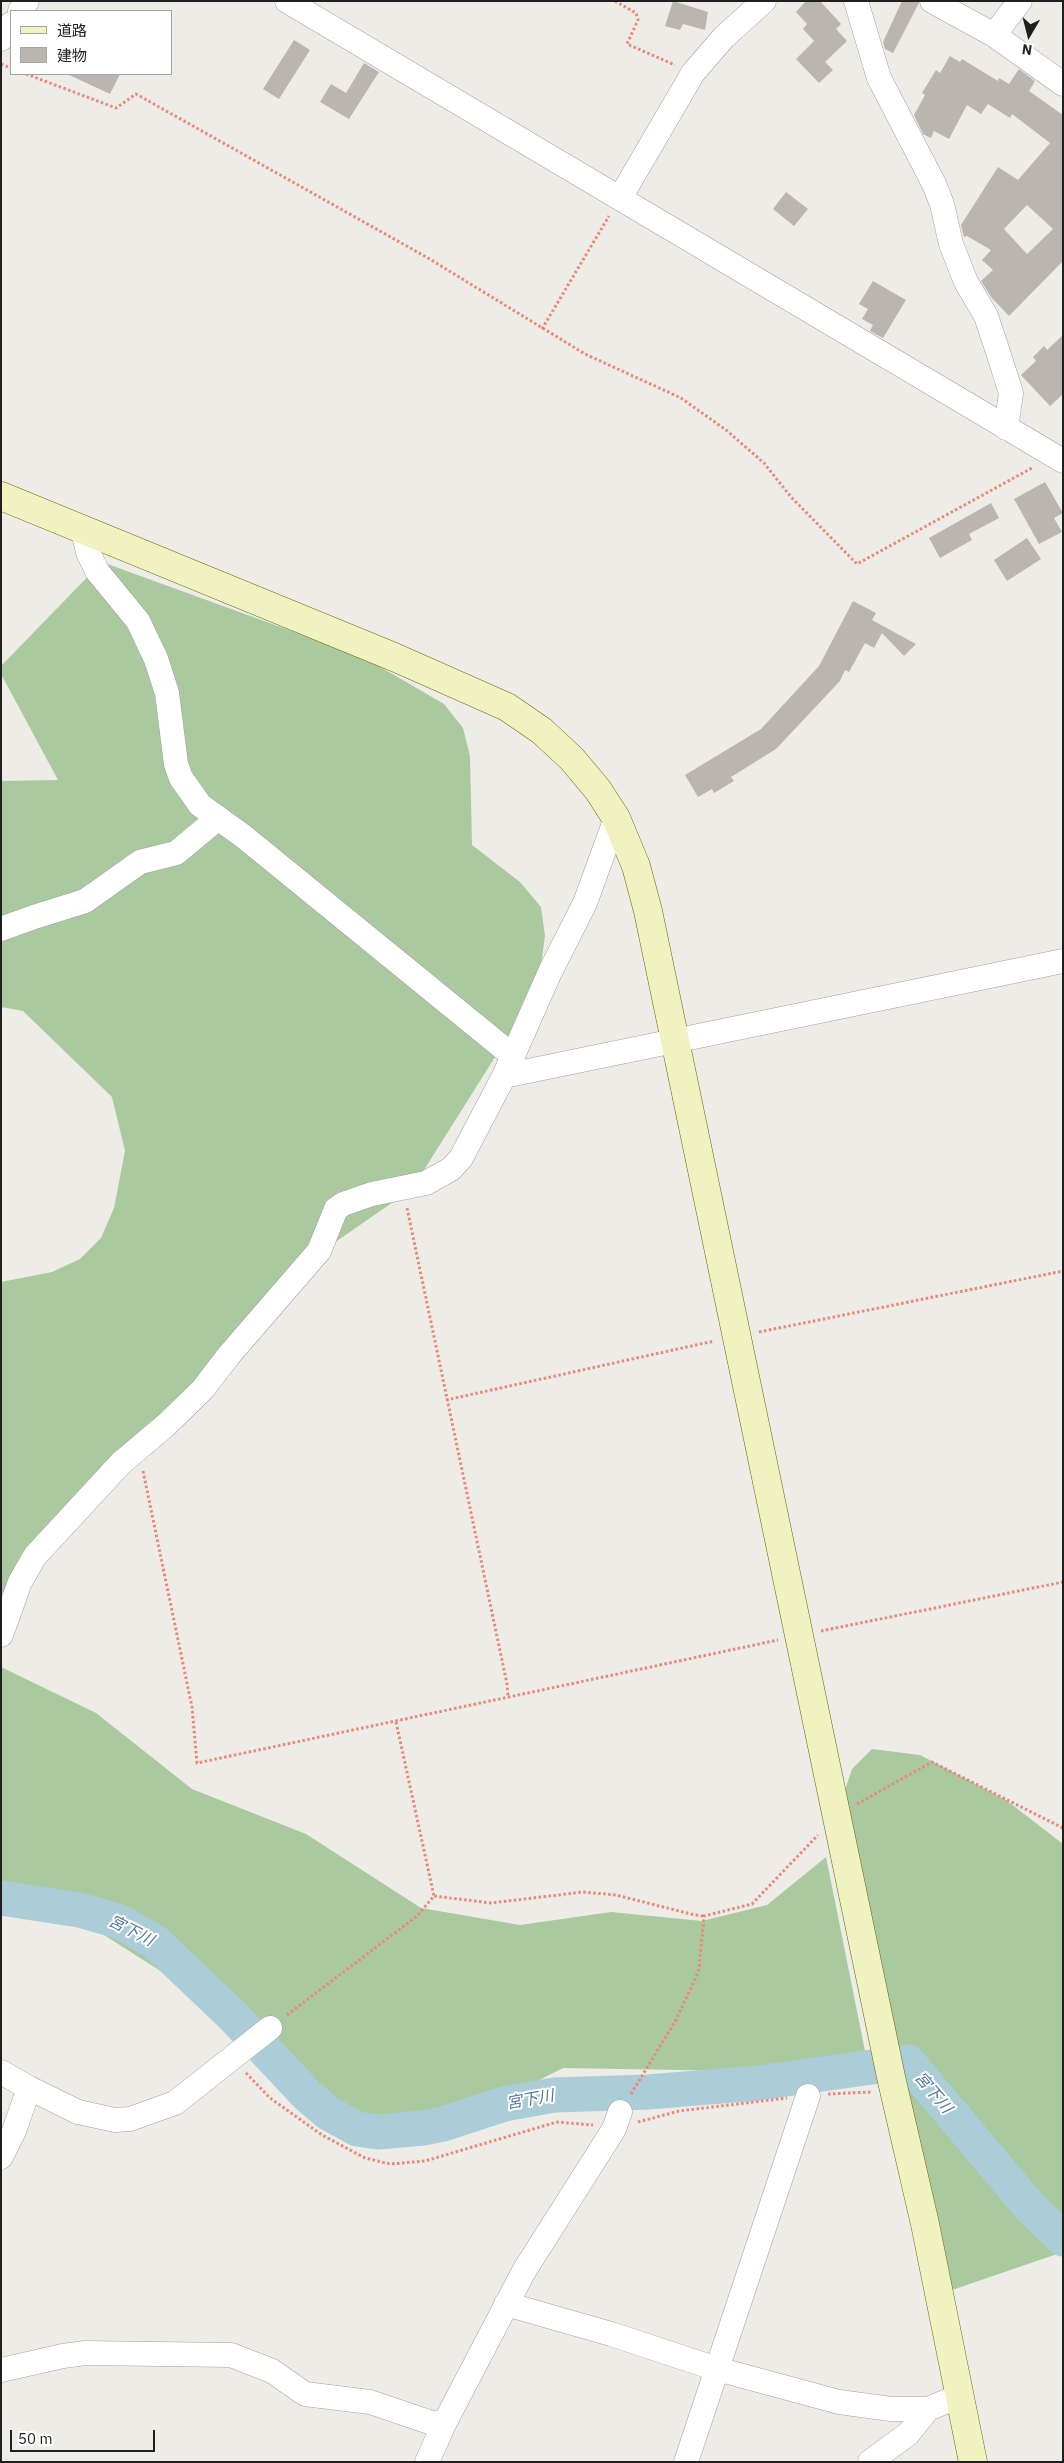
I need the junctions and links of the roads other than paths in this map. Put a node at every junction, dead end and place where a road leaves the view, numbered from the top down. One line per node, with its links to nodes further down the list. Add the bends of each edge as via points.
1 (287, 1): 6 (street)
2 (764, 1): 11 (street, via 724,37 693,73)
3 (856, 1): 12 (street, via 879,78 934,184 942,204 950,244 966,282 986,316 1011,393)
4 (932, 1): 8 (street)
5 (1020, 1): 8 (street)
6 (310, 7): 11 (street)
7 (10, 26): 9 (street)
8 (994, 35): 10 (street)
9 (1, 39)
10 (1063, 84)
11 (620, 198): 12 (street)
12 (1006, 428): 13 (street)
13 (1059, 458)
14 (1, 496): 15 (street)
15 (83, 530): 16 (street, via 97,571 138,621 156,659 167,693 176,764 181,778 200,805); 17 (street, via 394,657 507,707 542,731 572,759)
16 (217, 818): 18 (street, via 176,853 140,862 85,901); 21 (street, via 243,836)
17 (616, 818): 20 (street, via 636,866 648,912); 21 (street, via 586,903 550,972)
18 (1, 929)
19 (1063, 961): 20 (street)
20 (674, 1041): 21 (street); 32 (street)
21 (508, 1066): 22 (street, via 461,1158 439,1178 372,1194 336,1209 319,1251 229,1354 204,1389 138,1448 35,1556 20,1582)
22 (1, 1635)
23 (270, 2028): 25 (street, via 175,2103 130,2119 115,2120 78,2112)
24 (1, 2072): 25 (street)
25 (29, 2088): 28 (street)
26 (808, 2096): 30 (street)
27 (617, 2120): 29 (street)
28 (1, 2157)
29 (506, 2304): 30 (street); 34 (street)
30 (716, 2369): 33 (street, via 839,2402 891,2409); 36 (street)
31 (1, 2370): 34 (street, via 85,2353 231,2355 272,2371 305,2394 370,2402)
32 (959, 2396): 33 (street); 38 (street)
33 (928, 2409): 37 (street, via 908,2434)
34 (444, 2424): 35 (street)
35 (427, 2462)
36 (686, 2462)
37 (870, 2462)
38 (973, 2462)

